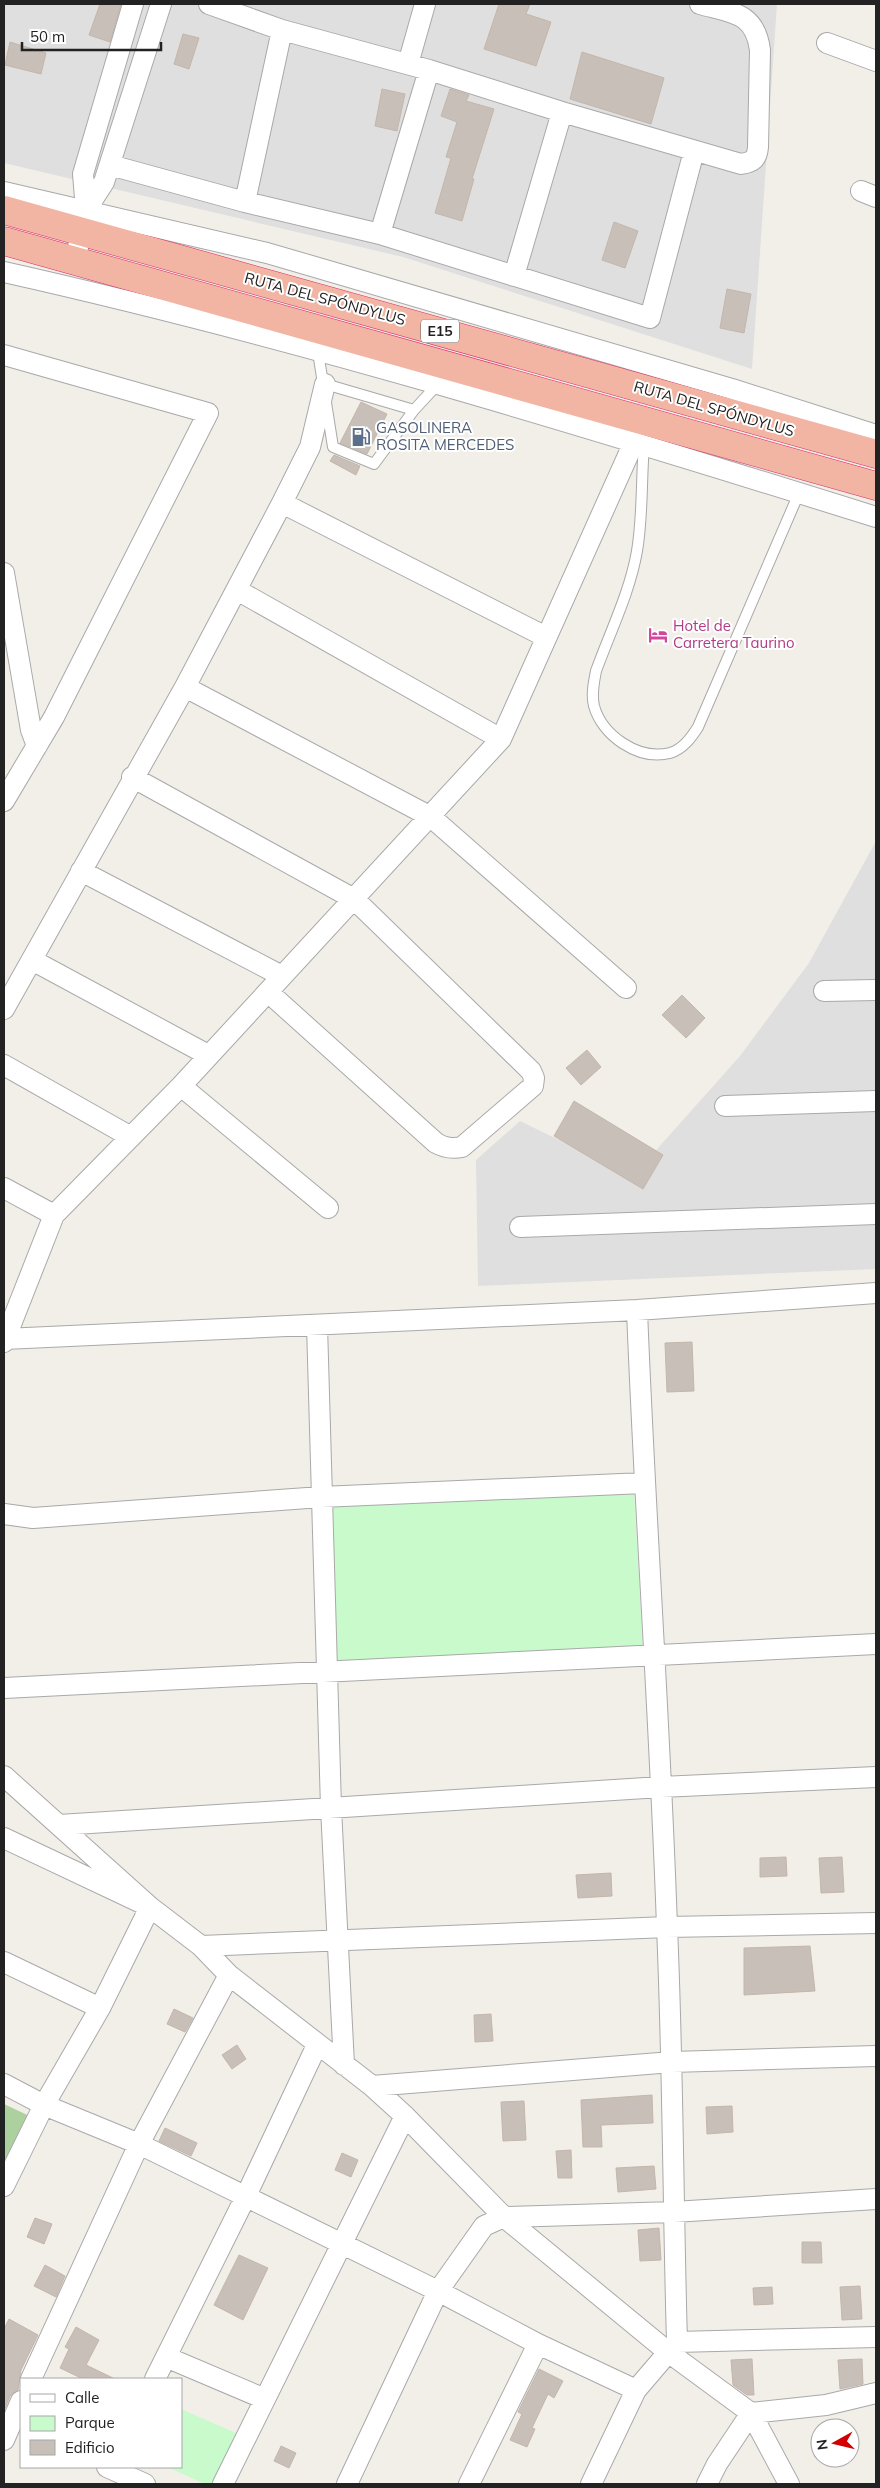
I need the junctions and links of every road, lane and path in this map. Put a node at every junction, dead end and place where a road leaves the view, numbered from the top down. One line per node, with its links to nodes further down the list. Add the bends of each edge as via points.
1 (133, 4): 17 (street, via 83,174)
2 (161, 4): 13 (street)
3 (209, 4): 6 (street)
4 (425, 4): 9 (street)
5 (700, 4): 12 (street, via 744,18 754,27 760,50 758,147 754,160 741,164)
6 (282, 30): 9 (street); 15 (street)
7 (827, 43): 8 (street)
8 (876, 61)
9 (408, 64): 10 (street)
10 (429, 70): 11 (street); 18 (street)
11 (562, 112): 12 (street); 22 (street)
12 (694, 151): 22 (street, via 650,318)
13 (110, 165): 15 (street); 17 (street)
14 (4, 192): 17 (street)
15 (245, 202): 18 (street)
16 (4, 210): 17 (highway, RUTA DEL SPÓNDYLUS / E15)
17 (84, 220): 20 (street); 23 (highway, RUTA DEL SPÓNDYLUS / E15); 29 (street, via 267,253 714,383)
18 (380, 234): 22 (street)
19 (4, 241): 20 (highway, RUTA DEL SPÓNDYLUS / E15)
20 (75, 261): 26 (highway, RUTA DEL SPÓNDYLUS / E15)
21 (4, 272): 24 (street)
22 (514, 276)
23 (454, 335): 26 (street); 31 (highway, RUTA DEL SPÓNDYLUS / E15)
24 (318, 352): 26 (street); 27 (lane)
25 (4, 356): 42 (street, via 208,413)
26 (441, 374): 28 (lane); 30 (street); 32 (highway, RUTA DEL SPÓNDYLUS / E15)
27 (324, 384): 28 (lane); 28 (lane, via 333,447 374,464); 34 (street, via 310,447)
28 (414, 410)
29 (876, 435)
30 (639, 443): 33 (street); 33 (lane, via 641,519 637,553 596,671 593,690 594,706 604,727 630,748 649,753 670,753 688,742 698,727); 39 (street)
31 (876, 454)
32 (876, 486)
33 (799, 493): 35 (street)
34 (282, 503): 37 (street); 39 (street)
35 (876, 517)
36 (4, 573): 38 (street)
37 (237, 590): 40 (street); 41 (street)
38 (6, 595): 42 (street, via 31,730)
39 (546, 637): 41 (street)
40 (184, 686): 43 (street); 45 (street)
41 (501, 739): 45 (street)
42 (38, 746): 44 (street)
43 (132, 777): 46 (street); 47 (street)
44 (4, 801)
45 (431, 817): 47 (street); 50 (street)
46 (81, 870): 48 (street); 49 (street)
47 (354, 899): 49 (street); 53 (street, via 531,1071 533,1086 528,1093 462,1147 444,1147)
48 (32, 960): 54 (street); 55 (street)
49 (282, 976): 53 (street)
50 (626, 988)
51 (876, 990): 52 (street)
52 (824, 991)
53 (268, 992): 55 (street)
54 (4, 1009)
55 (208, 1055): 57 (street)
56 (4, 1065): 60 (street)
57 (181, 1086): 60 (street); 62 (street)
58 (876, 1101): 59 (street)
59 (725, 1106)
60 (131, 1137): 64 (street)
61 (4, 1188): 64 (street)
62 (328, 1208)
63 (876, 1214): 65 (street)
64 (54, 1215): 69 (street)
65 (520, 1226)
66 (876, 1293): 67 (street)
67 (637, 1310): 68 (street); 70 (street)
68 (317, 1325): 69 (street); 71 (street)
69 (4, 1340)
70 (644, 1484): 71 (street); 74 (street)
71 (321, 1497): 72 (street, via 33,1518); 75 (street)
72 (4, 1514)
73 (876, 1644): 74 (street)
74 (656, 1655): 75 (street); 79 (street)
75 (327, 1670): 76 (street); 80 (street)
76 (4, 1688)
77 (4, 1776): 81 (street)
78 (876, 1777): 79 (street)
79 (661, 1787): 80 (street); 85 (street)
80 (331, 1808): 81 (street); 86 (street)
81 (59, 1826): 83 (street)
82 (4, 1838): 83 (street)
83 (150, 1907): 87 (street); 90 (street)
84 (876, 1923): 85 (street)
85 (667, 1927): 86 (street); 93 (street)
86 (338, 1940): 87 (street); 94 (street)
87 (201, 1946): 89 (street)
88 (4, 1962): 90 (street)
89 (228, 1975): 91 (street); 99 (street)
90 (100, 2008): 97 (street)
91 (317, 2045): 94 (street); 101 (street)
92 (876, 2056): 93 (street)
93 (672, 2062): 96 (street); 103 (street)
94 (344, 2065): 96 (street)
95 (4, 2084): 97 (street)
96 (372, 2086): 98 (street)
97 (44, 2105): 99 (street); 100 (street)
98 (405, 2116): 104 (street); 105 (street)
99 (139, 2144): 101 (street); 111 (street)
100 (4, 2186)
101 (245, 2198): 105 (street); 110 (street)
102 (876, 2199): 103 (street)
103 (674, 2212): 104 (street); 109 (street)
104 (504, 2217): 106 (street, via 484,2226); 109 (street)
105 (341, 2245): 106 (street); 115 (street)
106 (438, 2291): 108 (street); 122 (street)
107 (876, 2337): 109 (street)
108 (538, 2344): 113 (street); 123 (street)
109 (672, 2347): 113 (street); 117 (street)
110 (166, 2357): 112 (street); 115 (street)
111 (31, 2378)
112 (156, 2378)
113 (636, 2390): 124 (street)
114 (876, 2393): 117 (street, via 826,2405)
115 (265, 2399): 121 (street)
116 (20, 2404): 118 (street)
117 (750, 2413): 125 (street, via 716,2464); 126 (street)
118 (10, 2429)
119 (108, 2472): 120 (street)
120 (145, 2484)
121 (222, 2484)
122 (347, 2484)
123 (469, 2484)
124 (591, 2484)
125 (707, 2484)
126 (790, 2484)

